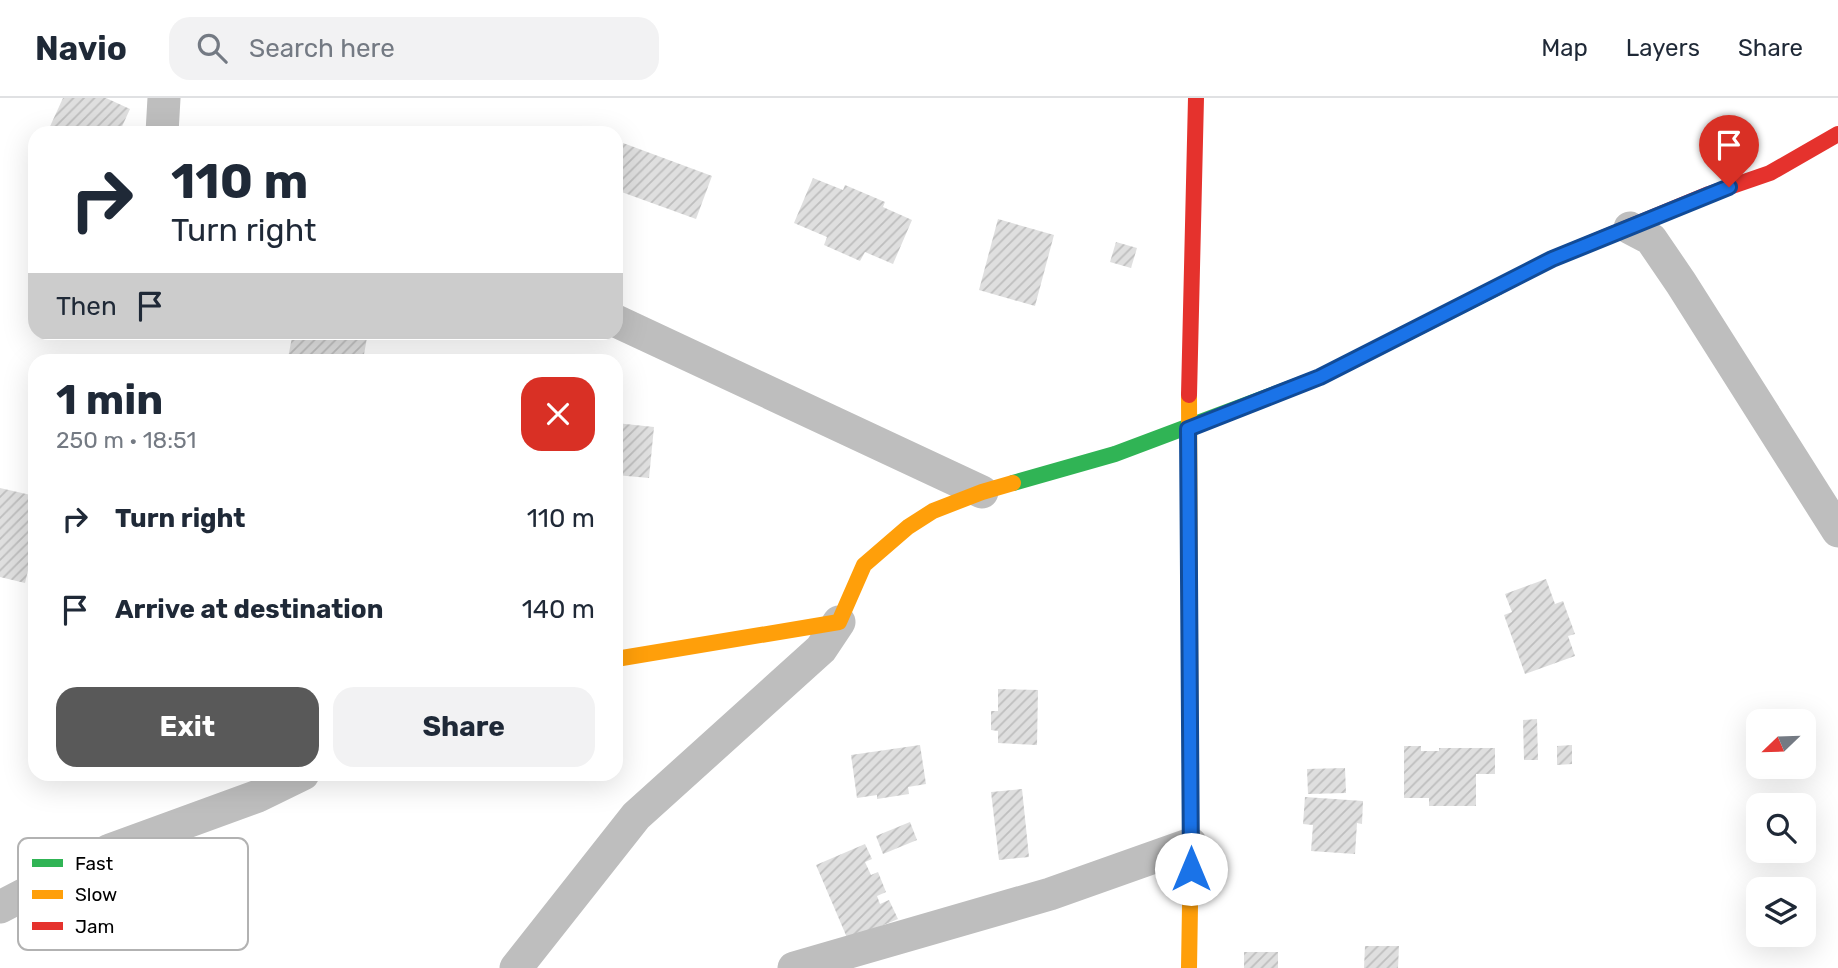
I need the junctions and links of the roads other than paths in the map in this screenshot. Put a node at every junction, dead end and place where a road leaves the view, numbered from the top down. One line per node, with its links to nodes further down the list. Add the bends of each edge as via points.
1 (164, 98): 3 (street)
2 (1196, 98): 7 (street)
3 (162, 126)
4 (1838, 134): 5 (street, via 1770,173)
5 (1630, 228): 7 (street, via 1552,259 1320,377); 9 (street, via 1651,239)
6 (623, 324): 8 (street)
7 (1188, 429): 8 (street); 14 (street)
8 (982, 492): 10 (street, via 933,511 864,565)
9 (1838, 531)
10 (839, 622): 11 (street); 17 (street, via 821,649 636,816)
11 (623, 658)
12 (289, 781): 13 (street)
13 (141, 838)
14 (1191, 844): 18 (street, via 1050,894); 19 (street)
15 (18, 898): 16 (street)
16 (0, 907)
17 (516, 968)
18 (794, 968)
19 (1189, 968)

